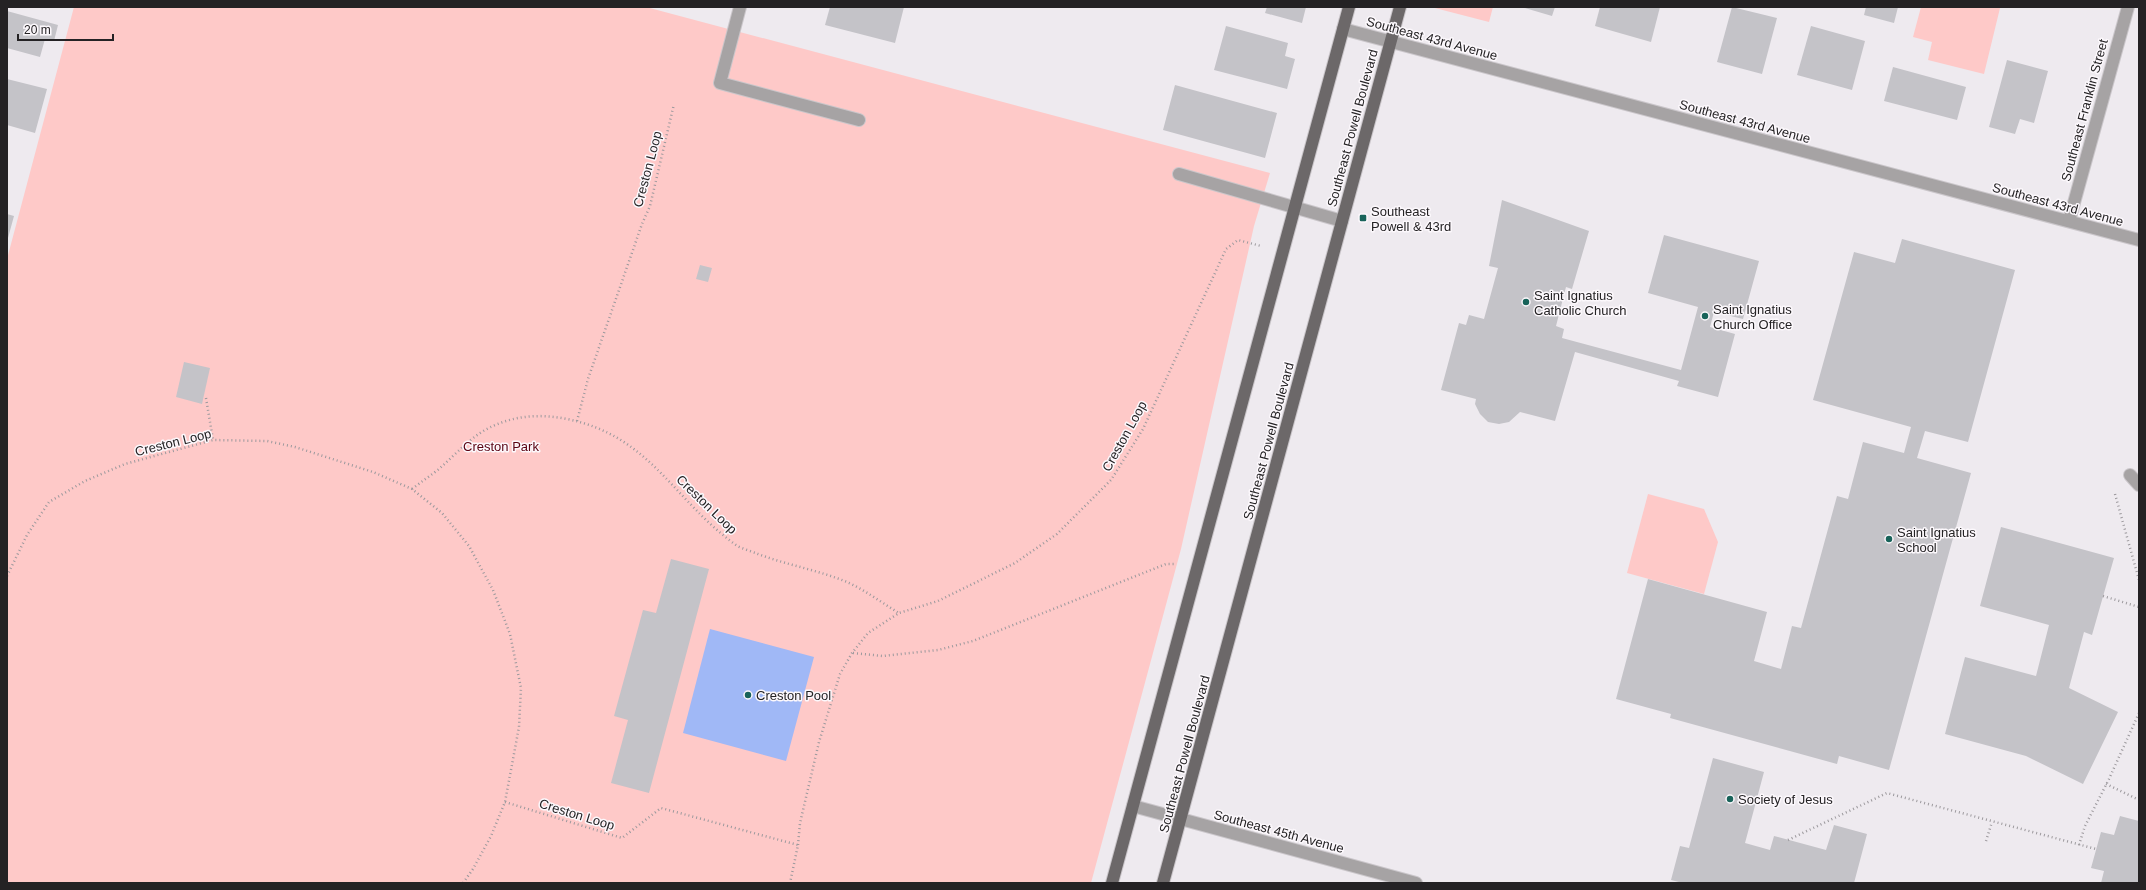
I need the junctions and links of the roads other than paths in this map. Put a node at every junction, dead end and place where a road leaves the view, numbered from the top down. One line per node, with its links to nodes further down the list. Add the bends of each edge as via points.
1 (740, 7): 7 (street, via 720,83)
2 (1349, 7): 5 (main road)
3 (1400, 7): 6 (main road, Southeast Powell Boulevard)
4 (2128, 7): 11 (street, Southeast Franklin Street)
5 (1343, 29): 6 (street, Southeast 43rd Avenue); 9 (main road)
6 (1390, 42): 10 (main road, Southeast Powell Boulevard); 11 (street, Southeast 43rd Avenue)
7 (859, 120)
8 (1179, 174): 9 (street)
9 (1295, 207): 10 (street); 15 (main road)
10 (1342, 221): 16 (main road, Southeast Powell Boulevard)
11 (2069, 221): 12 (street, Southeast 43rd Avenue)
12 (2139, 240)
13 (2130, 475): 14 (street)
14 (2139, 485)
15 (1133, 806): 16 (street, Southeast 45th Avenue); 17 (main road)
16 (1180, 819): 18 (main road, Southeast Powell Boulevard); 19 (street, Southeast 45th Avenue)
17 (1112, 883)
18 (1163, 883)
19 (1416, 883)

